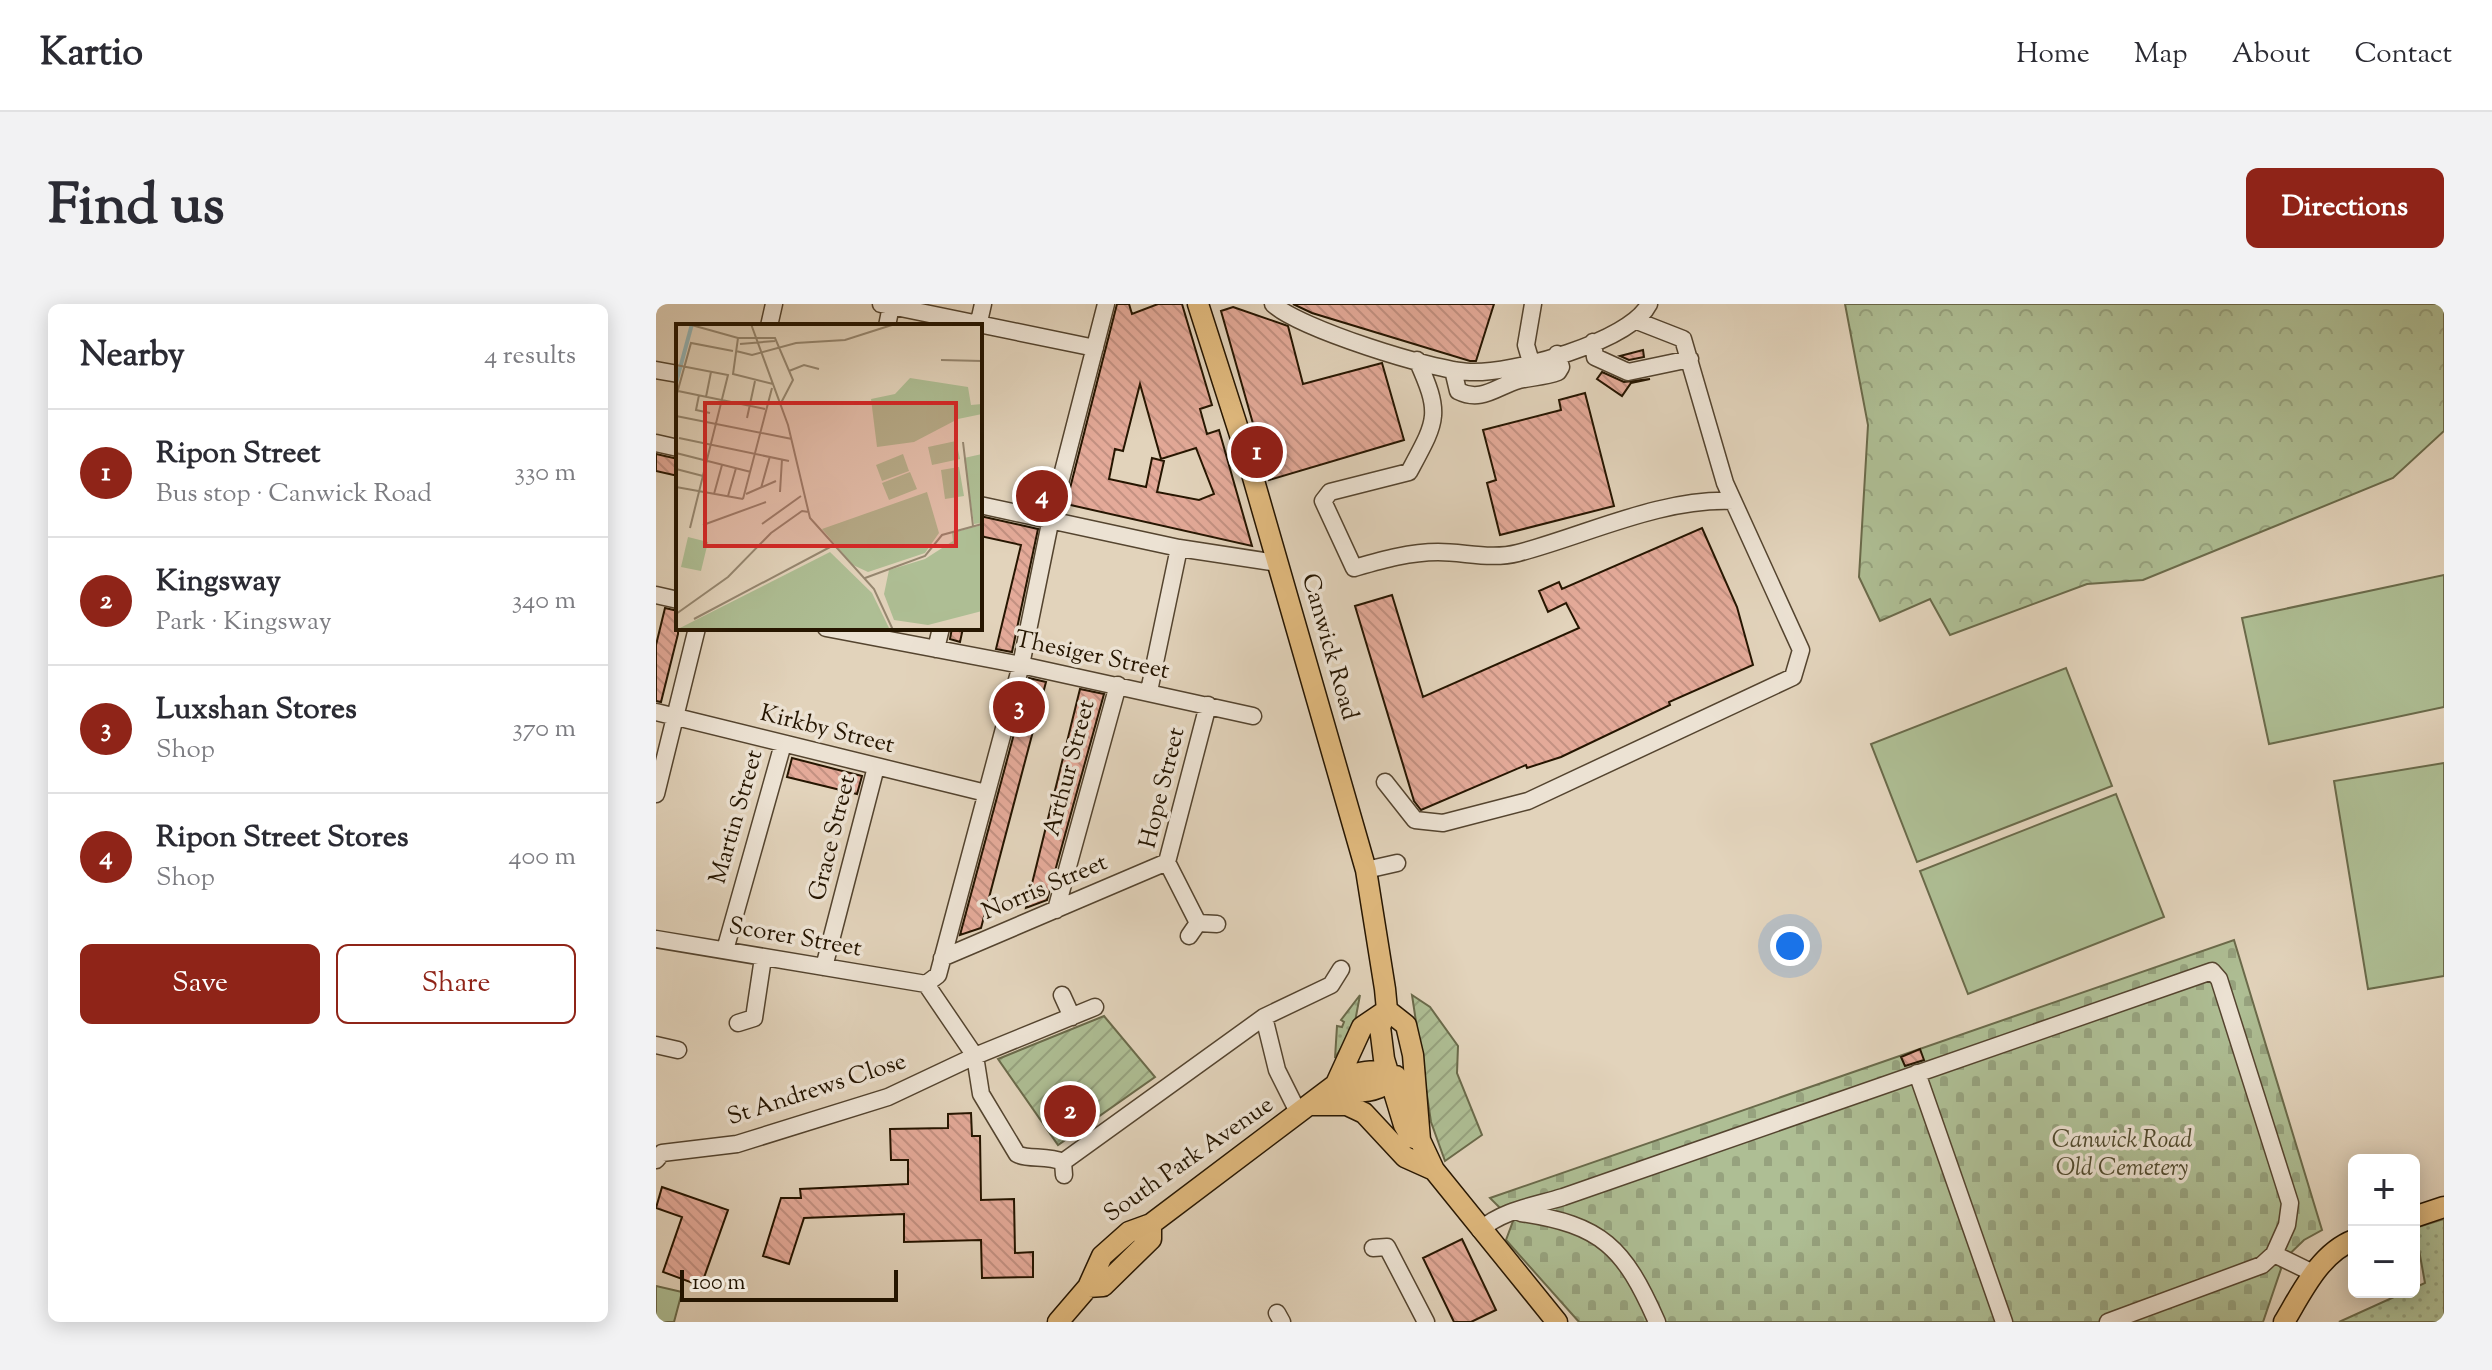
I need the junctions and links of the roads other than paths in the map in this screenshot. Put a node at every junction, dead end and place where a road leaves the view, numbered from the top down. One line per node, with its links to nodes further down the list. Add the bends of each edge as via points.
1 (774, 304): 10 (street)
2 (983, 304): 12 (street)
3 (1106, 304): 15 (street)
4 (1273, 304): 18 (street, via 1318,329)
5 (1533, 304): 19 (street, via 1526,337)
6 (1649, 304): 9 (street)
7 (886, 305): 11 (street)
8 (1200, 305): 29 (main road, Canwick Road)
9 (1637, 321): 14 (street); 17 (street, via 1683,339)
10 (769, 324)
11 (969, 324)
12 (978, 324)
13 (982, 327): 15 (street)
14 (1593, 342): 16 (street); 17 (street, via 1595,357 1628,372)
15 (1095, 348): 27 (street)
16 (1557, 354): 19 (street); 21 (street, via 1558,372 1520,380 1490,394 1468,396 1458,391)
17 (1690, 359): 25 (street)
18 (1417, 360): 21 (street); 25 (street, via 1436,414 1409,472 1330,492 1323,501 1354,568 1408,553 1519,553 1659,511 1705,500)
19 (1531, 362): 21 (street, via 1488,372)
20 (656, 370): 22 (street)
21 (1453, 370)
22 (676, 374)
23 (656, 443): 24 (street)
24 (676, 448)
25 (1733, 501): 45 (street, via 1801,650 1793,677 1528,801 1443,823 1415,820)
26 (982, 505): 27 (street)
27 (1051, 518): 28 (street); 36 (street)
28 (1179, 548): 29 (street); 38 (street)
29 (1277, 563): 50 (main road, Canwick Road)
30 (656, 595): 31 (street)
31 (676, 600)
32 (697, 630): 42 (street)
33 (849, 630): 35 (street, Thesiger Street)
34 (941, 630): 35 (street)
35 (936, 649): 36 (street, Thesiger Street)
36 (1021, 665): 37 (street, Thesiger Street); 46 (street)
37 (1118, 685): 38 (street, Thesiger Street); 51 (street, Arthur Street)
38 (1149, 691): 39 (street, Thesiger Street)
39 (1208, 705): 41 (street, Thesiger Street); 48 (street, Hope Street)
40 (656, 712): 42 (street, Kirkby Street)
41 (1253, 716)
42 (676, 717): 43 (street, Kirkby Street); 47 (street)
43 (783, 744): 44 (street, Kirkby Street); 54 (street, Martin Street)
44 (876, 767): 46 (street, Kirkby Street); 57 (street, Grace Street)
45 (1385, 782)
46 (986, 793): 56 (street)
47 (656, 794)
48 (1167, 862): 51 (street, Norris Street); 52 (street, Hope Street, via 1193,930)
49 (1397, 863): 50 (street)
50 (1366, 870): 62 (main road, Canwick Road)
51 (1056, 910): 56 (street, Norris Street)
52 (1217, 924)
53 (656, 939): 54 (street, Scorer Street)
54 (725, 950): 55 (street, Scorer Street)
55 (763, 958): 57 (street, Scorer Street); 65 (street, via 754,1018)
56 (942, 958): 59 (street, via 938,975)
57 (824, 967): 59 (street, Scorer Street)
58 (1341, 969): 64 (street, via 1331,985)
59 (926, 984): 68 (street)
60 (1062, 995): 63 (street)
61 (1095, 1007): 63 (street, St Andrews Close)
62 (1387, 1010): 70 (main road, Canwick Road, via 1380,1027); 71 (main road, via 1362,1027); 72 (main road, Canwick Road, via 1406,1025)
63 (1072, 1017): 68 (street, St Andrews Close)
64 (1264, 1017): 68 (street, via 1059,1164 1017,1154 981,1094); 73 (street, via 1277,1070)
65 (738, 1023)
66 (656, 1045): 67 (street)
67 (678, 1050)
68 (975, 1056): 75 (street, St Andrews Close, via 888,1097 776,1134 737,1144)
69 (1917, 1073): 77 (street); 85 (street, via 2212,971 2219,979 2290,1203); 91 (street)
70 (1390, 1078): 71 (main road, South Park Avenue, via 1374,1069 1347,1076); 72 (main road); 74 (main road, Canwick Road, via 1404,1125)
71 (1333, 1089): 73 (main road, South Park Avenue)
72 (1416, 1100): 74 (main road, Canwick Road)
73 (1306, 1110): 76 (main road, via 1347,1105 1364,1113 1405,1157); 87 (main road, South Park Avenue, via 1151,1224 1129,1232 1102,1256 1088,1287)
74 (1420, 1140): 76 (main road, Canwick Road)
75 (658, 1151)
76 (1434, 1170): 82 (main road, Canwick Road)
77 (1563, 1197): 79 (street); 81 (street)
78 (2444, 1207): 80 (main road)
79 (1511, 1212): 81 (street); 82 (street)
80 (2420, 1215)
81 (1563, 1220): 90 (street, via 1606,1239)
82 (1480, 1230): 89 (main road, Canwick Road)
83 (2348, 1242): 86 (main road)
84 (1373, 1248): 88 (street, via 1387,1247 1395,1257)
85 (2274, 1254): 86 (street); 92 (street, via 2262,1265)
86 (2313, 1273): 93 (main road)
87 (1058, 1322)
88 (1426, 1322)
89 (1557, 1322)
90 (1657, 1322)
91 (2004, 1322)
92 (2108, 1322)
93 (2284, 1322)

